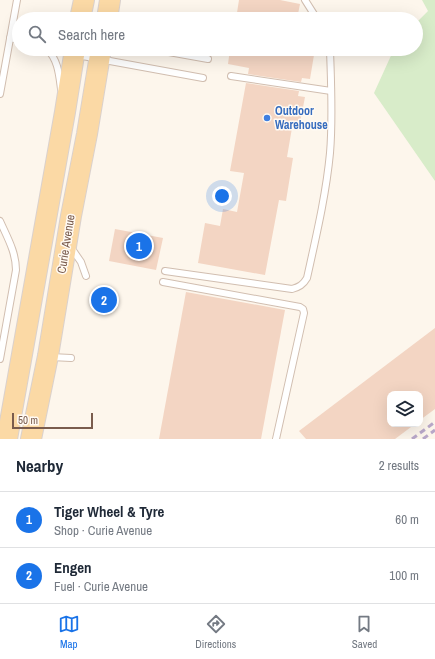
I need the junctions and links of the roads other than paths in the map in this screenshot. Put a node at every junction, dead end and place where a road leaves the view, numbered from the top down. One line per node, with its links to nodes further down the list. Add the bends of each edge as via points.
1 (17, 0): 5 (lane)
2 (84, 0): 6 (main road)
3 (110, 0): 7 (main road)
4 (305, 0): 8 (lane)
5 (15, 12)
6 (81, 12)
7 (108, 12)
8 (313, 12)
9 (12, 27): 10 (lane)
10 (10, 38): 21 (lane)
11 (52, 56): 22 (lane, via 57,64)
12 (74, 56): 22 (main road, Curie Avenue)
13 (100, 56): 24 (main road, Curie Avenue)
14 (109, 56): 19 (lane)
15 (191, 56): 17 (lane)
16 (330, 56): 20 (lane)
17 (208, 59)
18 (231, 76): 20 (lane)
19 (203, 78)
20 (331, 90): 25 (lane, via 327,182 307,278 303,284 292,289)
21 (0, 94)
22 (66, 112): 31 (main road, Curie Avenue)
23 (0, 221): 30 (lane, via 15,254 16,270)
24 (66, 242): 26 (lane, via 78,256); 28 (main road, Curie Avenue)
25 (165, 271)
26 (86, 276)
27 (163, 282): 33 (lane, via 303,309)
28 (48, 356): 29 (lane); 32 (main road, Curie Avenue)
29 (72, 358)
30 (0, 359)
31 (7, 439)
32 (31, 439)
33 (276, 439)

